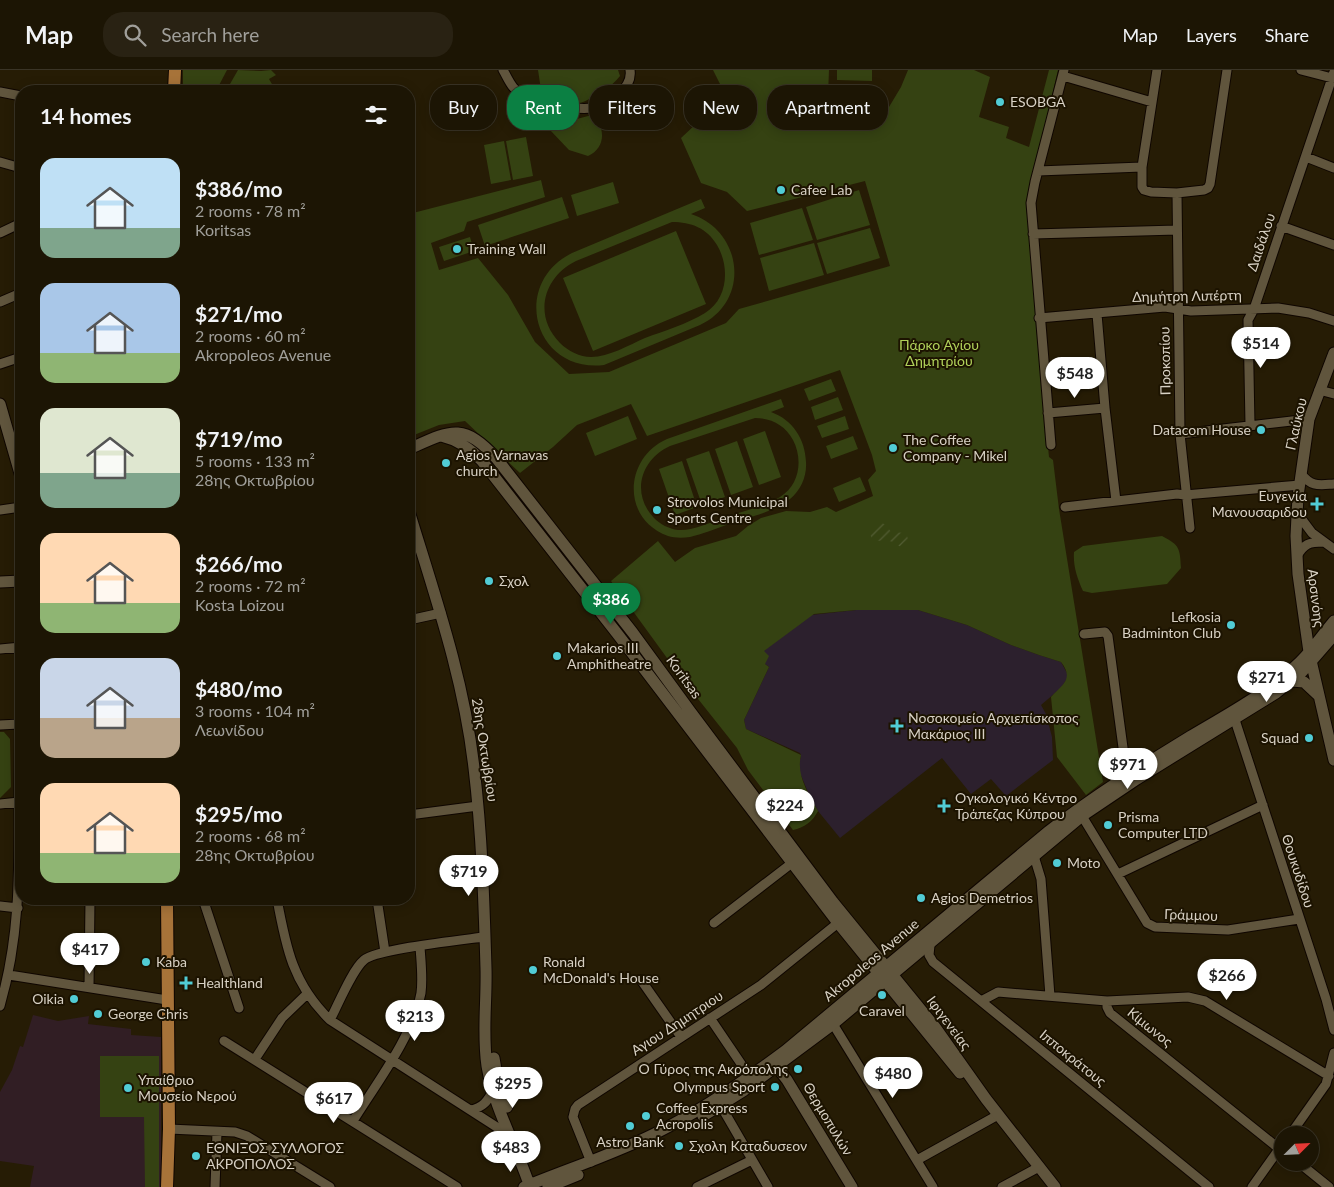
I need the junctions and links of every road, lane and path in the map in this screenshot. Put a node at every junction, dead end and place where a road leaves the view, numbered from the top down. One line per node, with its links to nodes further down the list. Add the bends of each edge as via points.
1 (175, 70): 9 (main road)
2 (504, 70): 3 (street, via 512,86 535,100 595,108 626,88)
3 (630, 70)
4 (1157, 70): 13 (street)
5 (1227, 70): 20 (street, via 1208,188)
6 (1301, 70): 8 (street)
7 (1064, 73): 13 (street); 19 (street)
8 (1333, 75): 10 (street, Δαιδάλου)
9 (174, 85)
10 (1331, 89): 14 (street, Δαιδάλου)
11 (0, 92): 12 (street)
12 (15, 95)
13 (1152, 102): 17 (street)
14 (1306, 157): 18 (street); 22 (street, Δαιδάλου)
15 (0, 162): 16 (street)
16 (15, 166)
17 (1142, 166): 19 (street); 20 (street, via 1144,190)
18 (1334, 168)
19 (1038, 171): 25 (street, via 1031,203)
20 (1177, 193): 23 (street, Προκοπίου)
21 (15, 226): 24 (street)
22 (1281, 226): 26 (street); 29 (street, Δαιδάλου)
23 (1177, 230): 25 (street); 30 (street, Προκοπίου)
24 (0, 233)
25 (1033, 234): 32 (street)
26 (1334, 244)
27 (15, 296): 28 (street)
28 (0, 302)
29 (1254, 309): 30 (street, Δημήτρη Λιπέρτη); 33 (street, Δημήτρη Λιπέρτη, via 1289,309); 43 (street, Δαιδάλου, via 1248,320)
30 (1177, 310): 31 (street, Δημήτρη Λιπέρτη, via 1165,307); 44 (street, Προκοπίου)
31 (1097, 314): 32 (street, Δημήτρη Λιπέρτη); 40 (street)
32 (1040, 318): 41 (street)
33 (1334, 321)
34 (1334, 353): 37 (street, Γλαύκου)
35 (15, 359): 36 (street)
36 (0, 364)
37 (1319, 390): 38 (street); 42 (street, Γλαύκου)
38 (1334, 394)
39 (0, 404): 48 (street)
40 (1104, 408): 41 (street); 53 (street)
41 (1048, 413): 46 (street)
42 (1309, 419): 43 (street); 50 (street, Γλαύκου)
43 (1250, 425): 44 (street)
44 (1180, 434): 52 (street, Προκοπίου)
45 (439, 435): 47 (street, Koritsas); 89 (street, Koritsas, via 460,442 482,461 699,747); 106 (street, Koritsas, via 457,432 472,436 497,459 633,632)
46 (1051, 445)
47 (415, 446)
48 (15, 456)
49 (1334, 484): 51 (street)
50 (1300, 485): 51 (street); 51 (street); 52 (street); 57 (street, Γλαύκου)
51 (1320, 485)
52 (1185, 495): 53 (street); 58 (street, Προκοπίου)
53 (1116, 501): 54 (street)
54 (1065, 507)
55 (15, 508): 56 (street)
56 (0, 510)
57 (1297, 513): 60 (street, via 1306,527); 62 (street)
58 (1190, 528)
59 (415, 530): 65 (street, 28ης Οκτωβρίου)
60 (1323, 542): 61 (street); 62 (street, via 1307,543)
61 (1334, 549)
62 (1297, 556): 68 (street, Αρσινόης)
63 (15, 581): 64 (street)
64 (0, 582)
65 (441, 614): 66 (street); 85 (street, 28ης Οκτωβρίου, via 463,702)
66 (415, 619)
67 (1334, 621): 69 (street)
68 (1304, 623): 69 (street, via 1314,631); 73 (street, Αρσινόης)
69 (1330, 633): 73 (street)
70 (1084, 634): 81 (street, via 1105,632 1108,636 1119,695 1124,755)
71 (15, 648): 72 (street)
72 (0, 649)
73 (1310, 658): 74 (street, Akropoleos Avenue); 75 (street, Αρσινόης); 81 (street, Akropoleos Avenue)
74 (1292, 681): 75 (street, via 1304,682); 76 (street, Akropoleos Avenue)
75 (1319, 696): 79 (street, Αρσινόης)
76 (1235, 720): 84 (street, Θουκυδίδου); 87 (street, Akropoleos Avenue)
77 (15, 724): 78 (street)
78 (0, 725)
79 (1330, 734): 80 (street, Αρσινόης)
80 (1334, 760)
81 (1132, 772): 106 (street, Akropoleos Avenue, via 1049,831)
82 (15, 802): 83 (street)
83 (0, 804)
84 (1263, 805): 90 (street); 99 (street, Θουκυδίδου)
85 (478, 806): 86 (street); 102 (street, 28ης Οκτωβρίου)
86 (415, 814)
87 (1082, 816): 88 (street, Akropoleos Avenue); 90 (street, Γράμμου)
88 (1034, 856): 103 (street, Akropoleos Avenue); 111 (street, via 1041,879)
89 (792, 863): 100 (street); 101 (street, Koritsas)
90 (1118, 874): 99 (street, Γράμμου, via 1147,923 1155,927 1228,930)
91 (18, 905): 98 (street)
92 (90, 905): 109 (street)
93 (166, 905): 112 (main road)
94 (205, 905): 117 (street)
95 (278, 905): 110 (street, via 288,952)
96 (378, 905): 105 (street)
97 (0, 906): 98 (street)
98 (18, 908): 107 (street)
99 (1299, 919): 121 (street, Θουκυδίδου, via 1332,1015)
100 (714, 923)
101 (838, 924): 106 (street, Koritsas); 118 (street, Αγιου Δημητριου, via 760,985)
102 (484, 937): 104 (street); 113 (street, 28ης Οκτωβρίου)
103 (930, 945): 106 (street, Akropoleos Avenue); 114 (street, Ιπποκράτους, via 929,955 933,962)
104 (420, 947): 105 (street); 126 (street, via 421,993 408,1029)
105 (385, 952): 119 (street, via 369,956 358,966)
106 (885, 974): 120 (street, Akropoleos Avenue); 129 (street, Akropoleos Avenue); 133 (street, Ιφιγενείας, via 952,1063)
107 (9, 976): 109 (street); 116 (street)
108 (642, 980): 122 (street)
109 (89, 987): 112 (street)
110 (307, 994): 119 (street); 125 (street, via 282,1018)
111 (1050, 996): 114 (street, via 998,992); 115 (street)
112 (167, 1000): 136 (main road)
113 (486, 1000): 130 (street, 28ης Οκτωβρίου, via 485,1048); 140 (street, 28ης Οκτωβρίου, via 496,1068 516,1134)
114 (981, 1001): 159 (street, Ιπποκράτους)
115 (1107, 1001): 128 (street, via 1174,997 1205,1001); 139 (street, Κίμωνος, via 1110,1013)
116 (0, 1006)
117 (239, 1008)
118 (710, 1018): 122 (street, Αγιου Δημητριου); 129 (street)
119 (330, 1020): 126 (street)
120 (833, 1024): 127 (street, Akropoleos Avenue); 143 (street)
121 (1334, 1030)
122 (680, 1037): 144 (street, Αγιου Δημητριου, via 575,1108 574,1121)
123 (224, 1041): 125 (street)
124 (1334, 1053): 128 (street)
125 (255, 1059): 134 (street)
126 (391, 1061): 132 (street); 134 (street)
127 (777, 1067): 131 (street, Akropoleos Avenue); 155 (street, Θερμοπυλών)
128 (1329, 1076): 135 (street)
129 (750, 1077): 144 (street, Akropoleos Avenue, via 693,1114)
130 (493, 1091): 132 (street, via 487,1103); 138 (street, 28ης Οκτωβρίου)
131 (721, 1106): 142 (street); 152 (street, Akropoleos Avenue, via 648,1144)
132 (471, 1110): 138 (street)
133 (998, 1115): 143 (street); 145 (street, Ιφιγενείας)
134 (353, 1121): 151 (street)
135 (1296, 1126)
136 (169, 1130): 137 (street); 148 (main road)
137 (216, 1132): 149 (street); 150 (street, via 247,1136)
138 (509, 1136): 140 (street, 28ης Οκτωβρίου)
139 (1274, 1142)
140 (518, 1152): 147 (street, 28ης Οκτωβρίου)
141 (1274, 1158): 160 (street)
142 (752, 1160): 153 (street); 154 (street)
143 (917, 1160): 156 (street)
144 (591, 1162): 147 (street, Akropoleos Avenue)
145 (1039, 1167): 157 (street); 158 (street, Ιφιγενείας)
146 (1309, 1171): 161 (street)
147 (528, 1186)
148 (167, 1187)
149 (215, 1187)
150 (330, 1187)
151 (456, 1187)
152 (548, 1187)
153 (697, 1187)
154 (768, 1187)
155 (852, 1187)
156 (933, 1187)
157 (1002, 1187)
158 (1056, 1187)
159 (1209, 1187)
160 (1252, 1187)
161 (1329, 1187)

